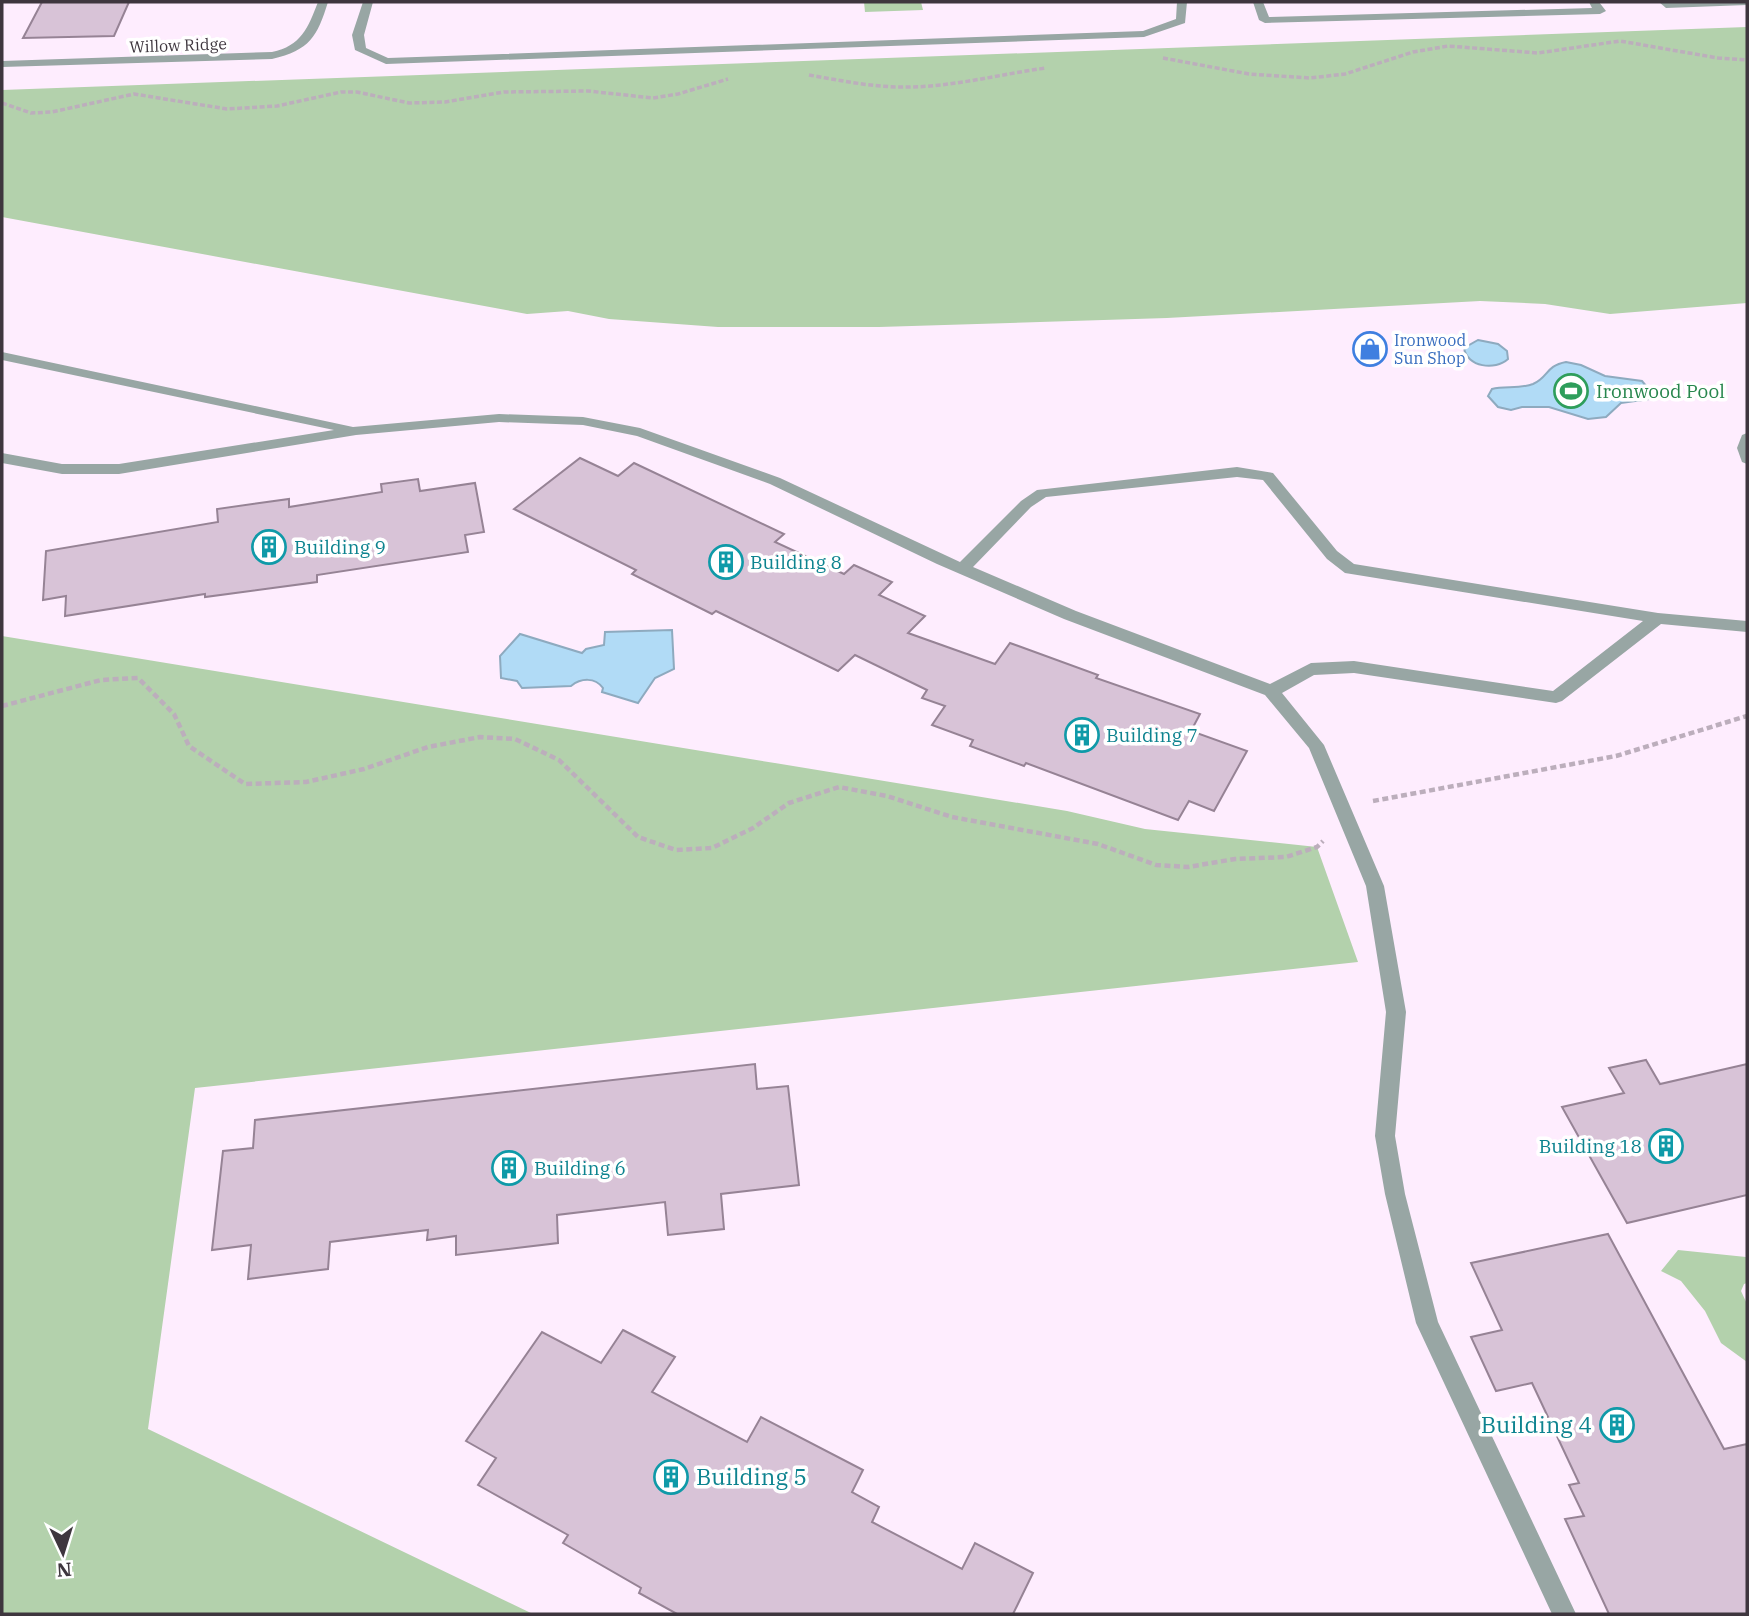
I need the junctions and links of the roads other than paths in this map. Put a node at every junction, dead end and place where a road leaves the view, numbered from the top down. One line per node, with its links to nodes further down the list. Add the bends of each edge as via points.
1 (323, 2): 8 (street, Willow Ridge, via 308,42 280,55)
2 (368, 2): 3 (street, via 358,35 361,50 386,61 1144,34 1181,21)
3 (1182, 2)
4 (1258, 2): 5 (street, via 1265,20 1600,11)
5 (1594, 2)
6 (1664, 2): 7 (street)
7 (1747, 2)
8 (2, 64)
9 (2, 356): 10 (street)
10 (356, 431): 12 (street, via 119,468 62,469); 14 (street, via 499,418 583,421 640,432 775,481)
11 (1747, 438): 13 (street)
12 (2, 458)
13 (1747, 459)
14 (962, 569): 15 (street, via 1042,493 1237,472 1268,476 1332,555 1350,569); 17 (street)
15 (1658, 618): 16 (street); 17 (street, via 1556,696 1354,667 1311,669)
16 (1747, 626)
17 (1271, 691): 18 (street, via 1316,745 1375,886 1396,1013 1385,1136 1427,1323)
18 (1564, 1614)

